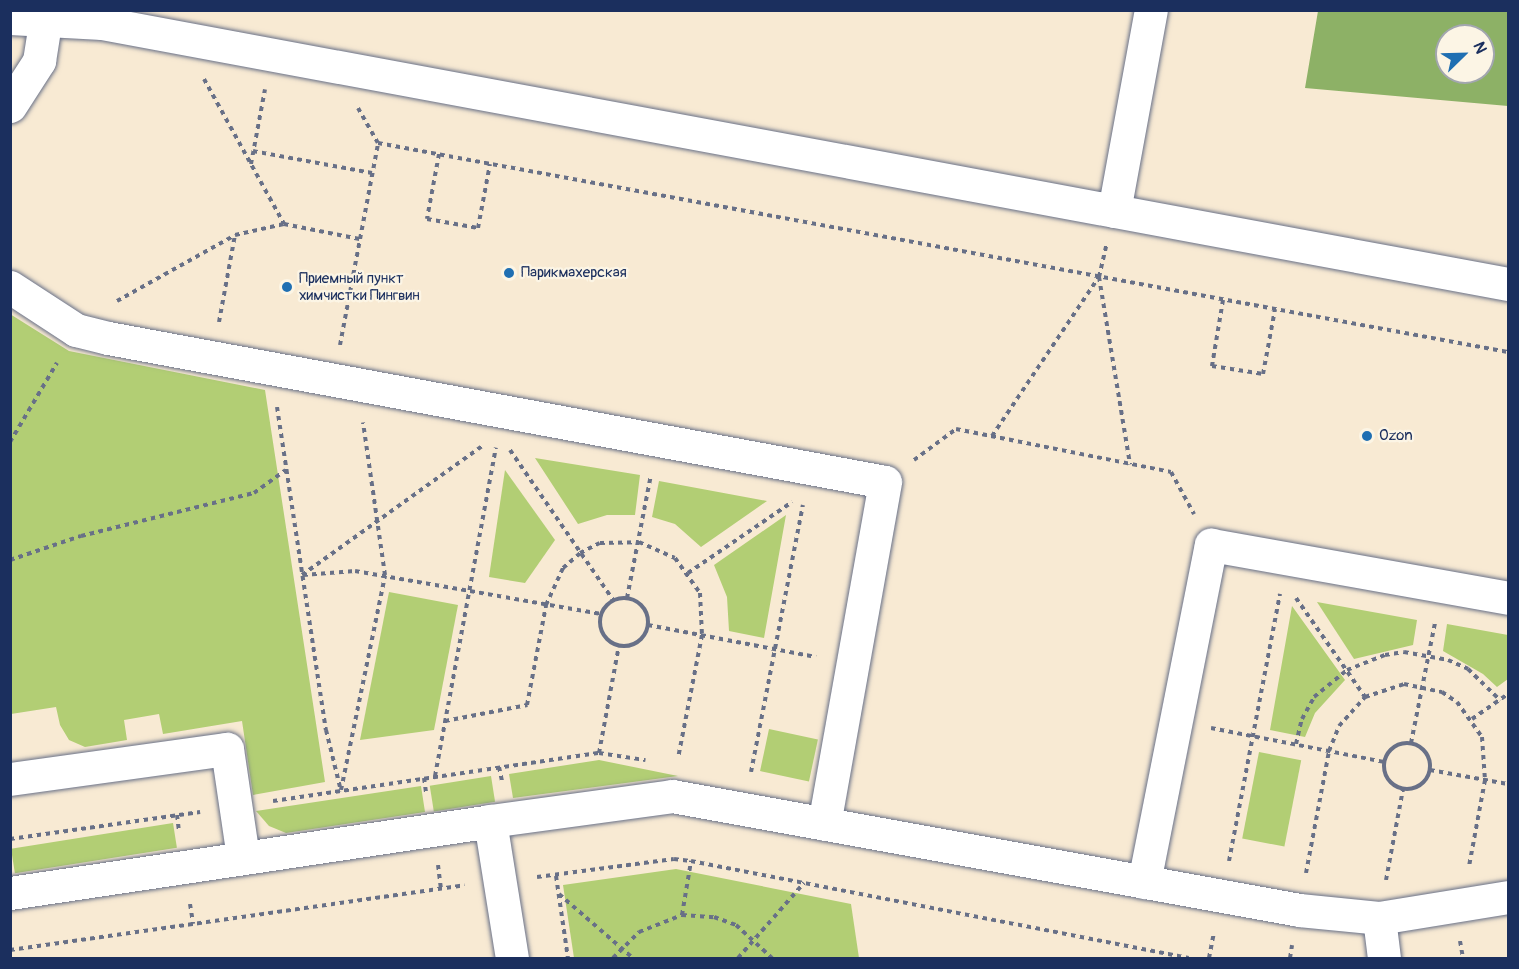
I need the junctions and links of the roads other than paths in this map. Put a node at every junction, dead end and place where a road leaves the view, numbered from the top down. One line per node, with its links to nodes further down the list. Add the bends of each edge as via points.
1 (1151, 10): 5 (lane)
2 (10, 18): 3 (lane)
3 (45, 22): 4 (lane, via 39,61); 5 (lane, via 102,23)
4 (10, 106)
5 (1114, 211): 6 (lane)
6 (1509, 284)
7 (10, 287): 11 (lane, via 76,330 346,384 500,423 658,440 808,481 885,482)
8 (1509, 598): 13 (lane, via 1442,586 1285,569 1211,545)
9 (10, 779): 12 (lane, via 226,748)
10 (490, 821): 11 (lane, via 672,796); 12 (lane); 17 (lane)
11 (824, 824): 13 (lane)
12 (243, 858): 14 (lane)
13 (1144, 882): 16 (lane, via 1299,910)
14 (10, 893)
15 (1509, 897): 16 (lane)
16 (1379, 918): 18 (lane)
17 (512, 958)
18 (1384, 958)

